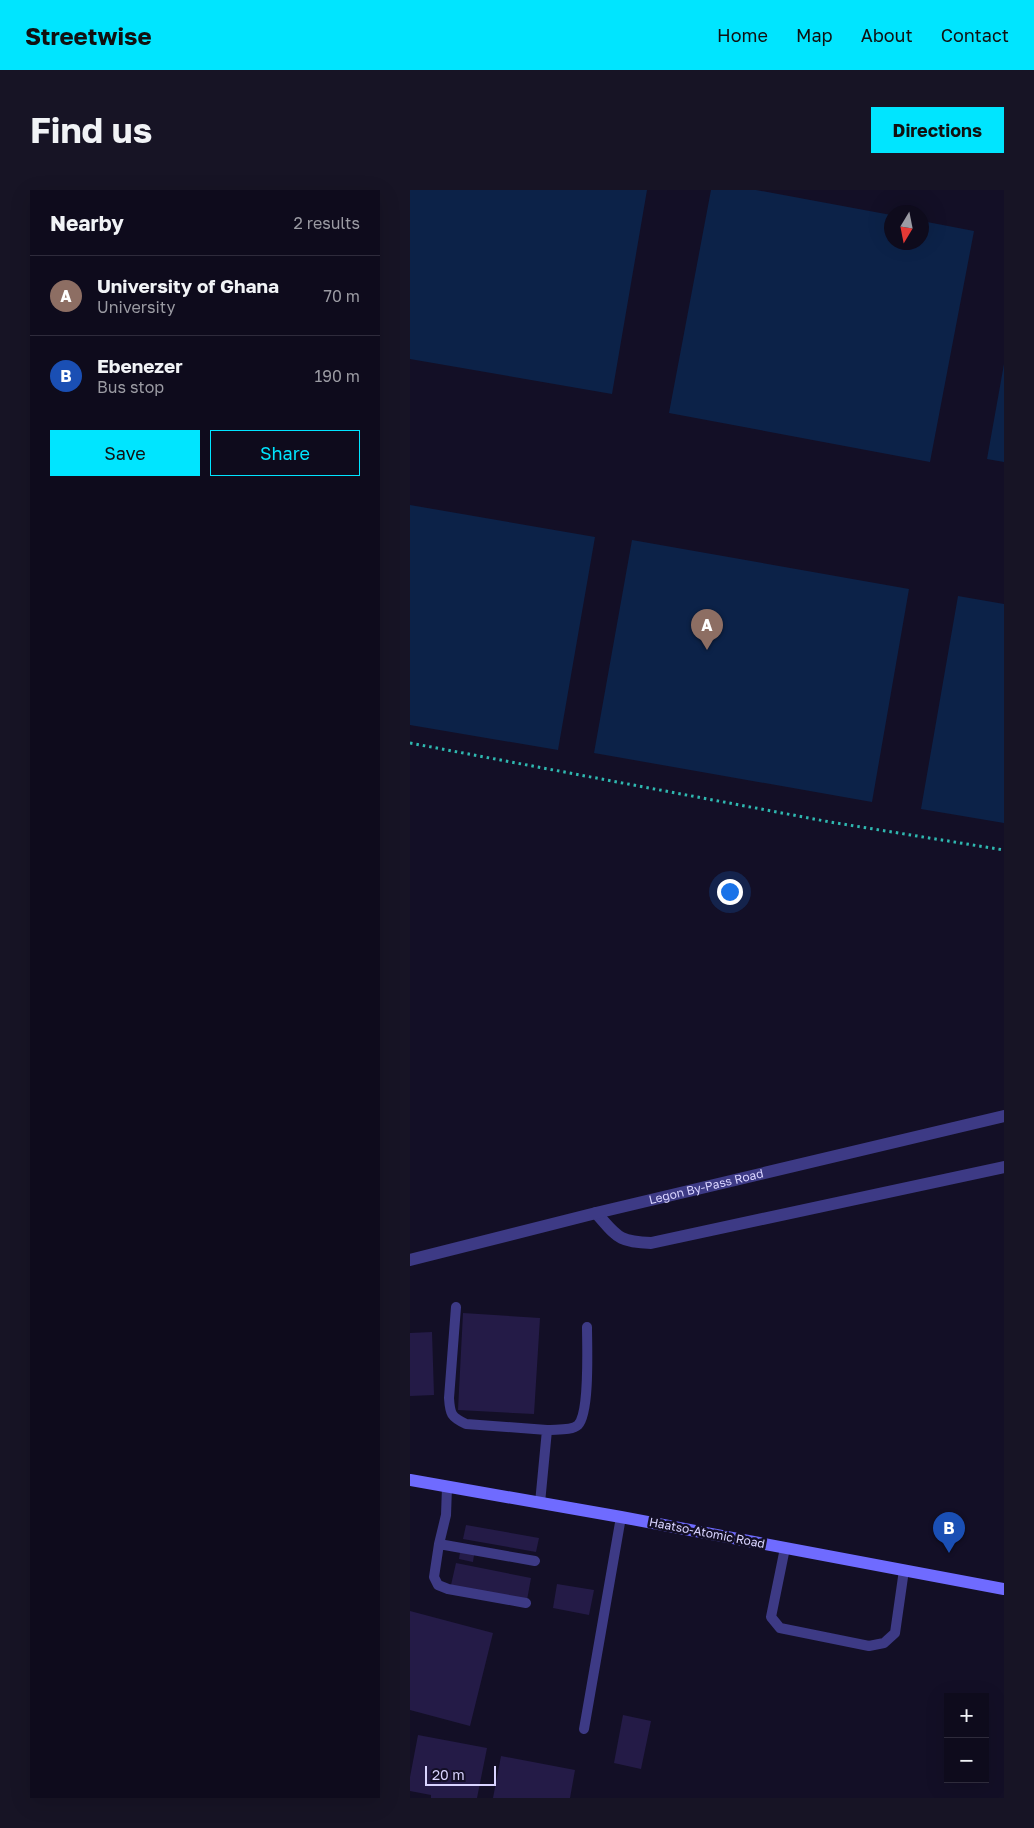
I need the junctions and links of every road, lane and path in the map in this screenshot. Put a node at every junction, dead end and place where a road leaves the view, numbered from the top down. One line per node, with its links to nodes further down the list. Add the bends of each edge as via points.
1 (410, 743): 2 (path, via 830,822)
2 (1004, 850)
3 (1004, 1116): 5 (street, Legon By-Pass Road)
4 (1004, 1167): 5 (street, via 651,1243 618,1237)
5 (596, 1213): 6 (street, Legon By-Pass Road)
6 (410, 1260)
7 (456, 1306): 9 (lane, via 450,1411 466,1424)
8 (587, 1327): 9 (lane, via 583,1415 578,1425 571,1428)
9 (547, 1430): 12 (lane)
10 (410, 1480): 11 (main road, Haatso-Atomic Road)
11 (447, 1487): 12 (main road, Haatso-Atomic Road); 14 (lane, via 446,1515)
12 (540, 1503): 13 (main road, Haatso-Atomic Road)
13 (621, 1517): 15 (main road, Haatso-Atomic Road); 20 (lane)
14 (438, 1544): 16 (lane); 19 (lane, via 434,1576 438,1585 448,1590)
15 (785, 1548): 17 (main road, Haatso-Atomic Road); 17 (lane, via 771,1617 780,1628 869,1646 884,1643 895,1633)
16 (535, 1561)
17 (904, 1570): 18 (main road, Haatso-Atomic Road)
18 (1004, 1589)
19 (526, 1603)
20 (584, 1729)

